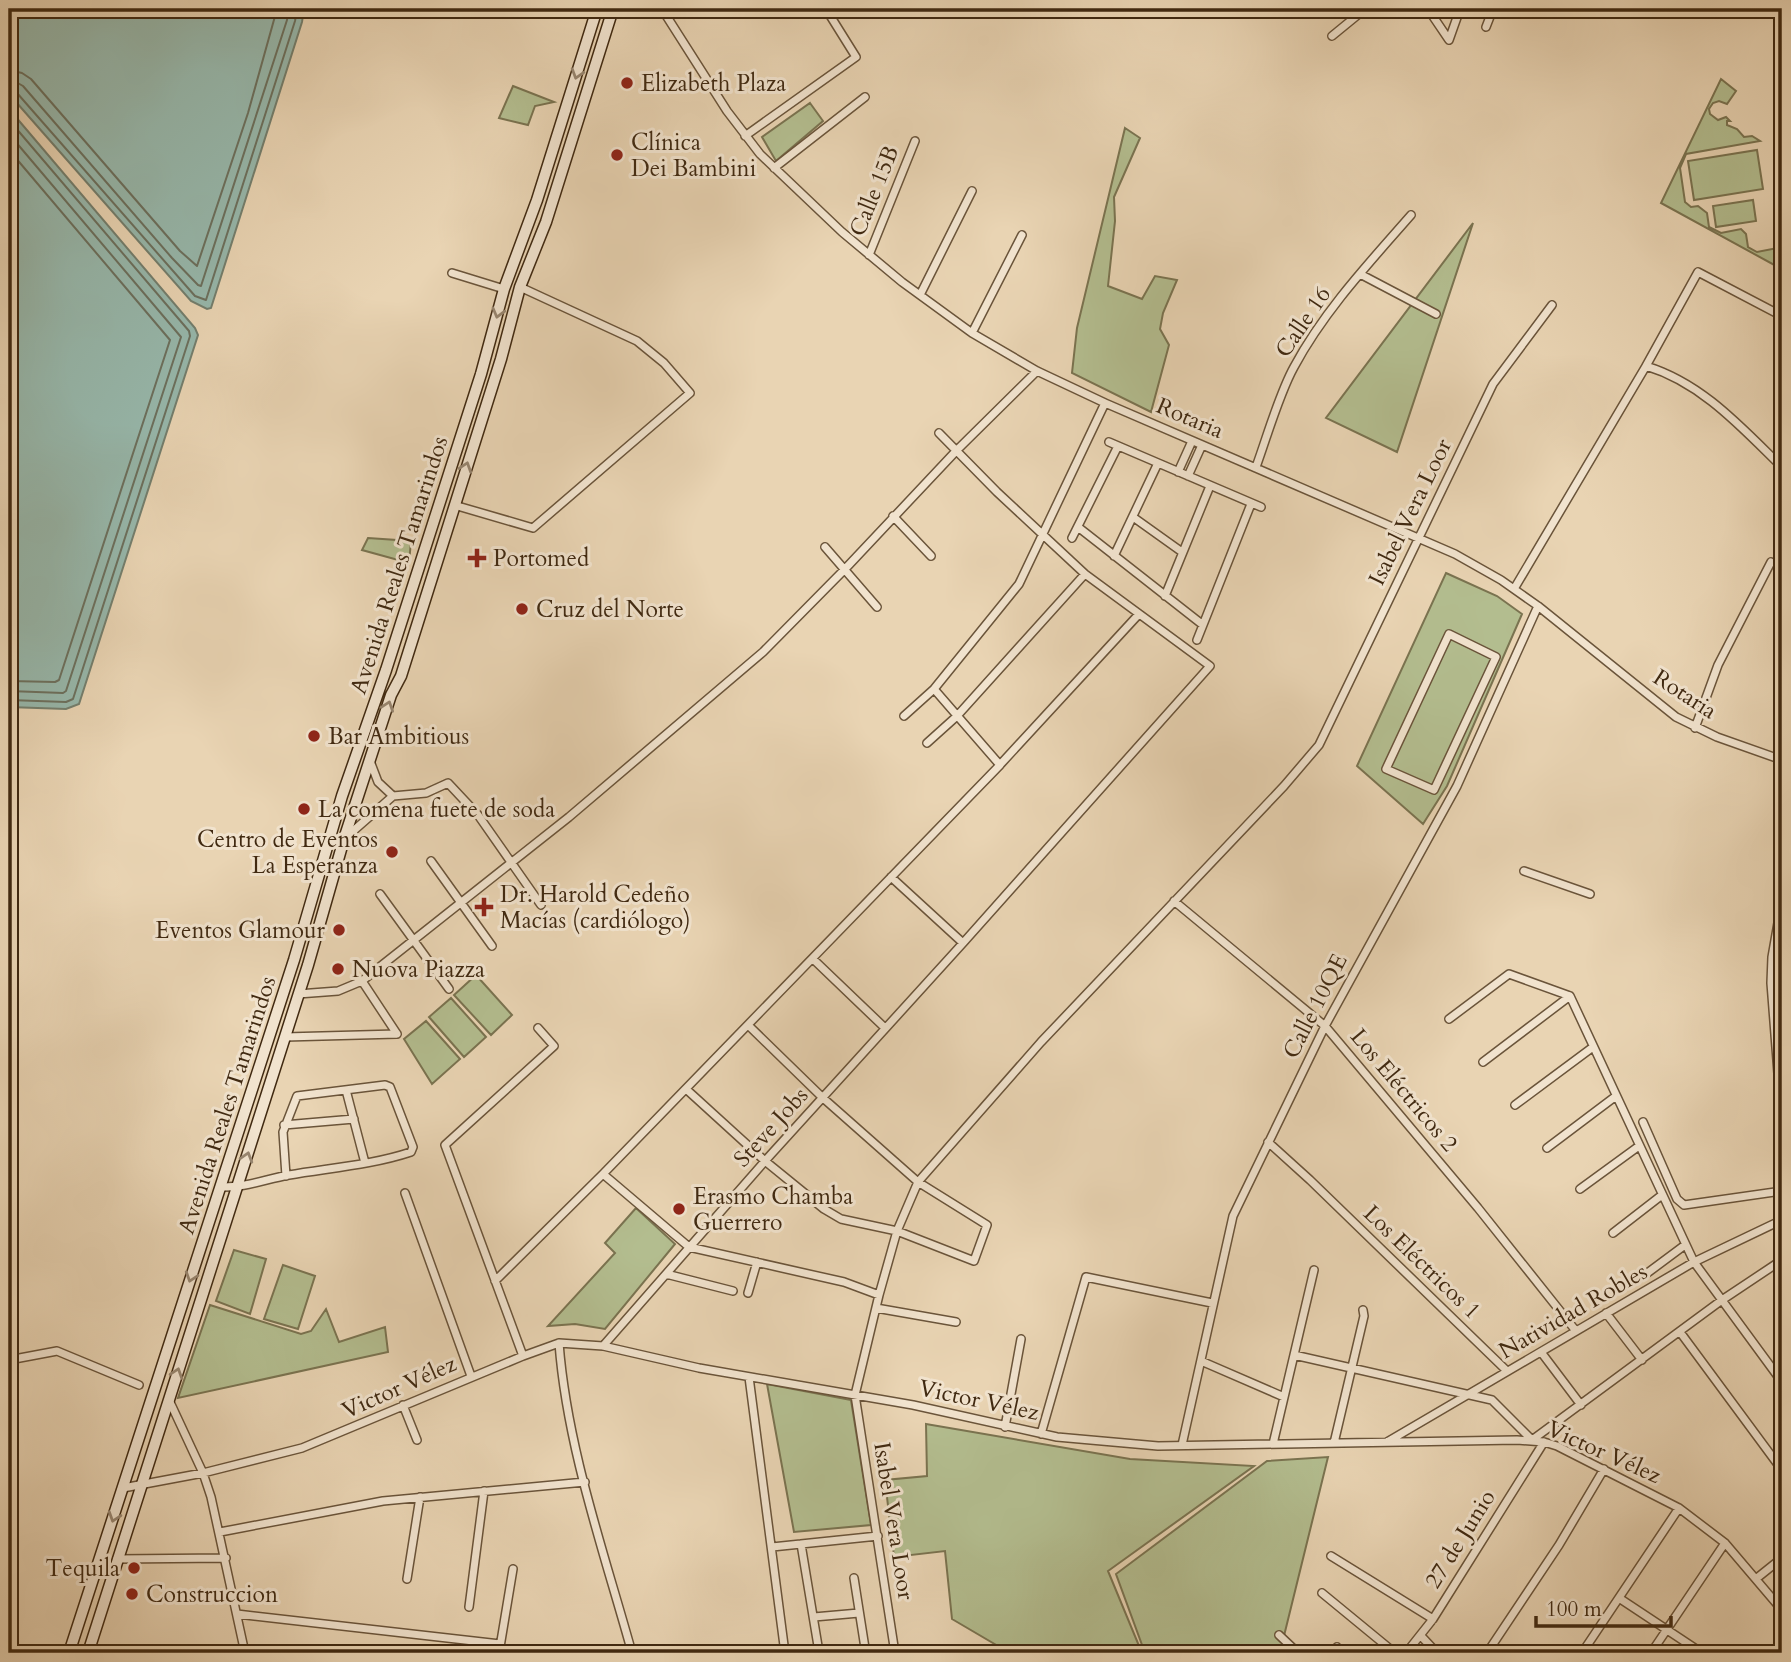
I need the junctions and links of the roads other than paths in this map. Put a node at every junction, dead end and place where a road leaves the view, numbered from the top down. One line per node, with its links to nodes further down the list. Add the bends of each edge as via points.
1 (597, 9): 18 (main road, Avenida Reales Tamarindos, one-way to 18)
2 (613, 9): 19 (main road, Avenida Reales Tamarindos)
3 (662, 9): 14 (street, Rotaria)
4 (826, 9): 10 (street)
5 (842, 9): 10 (street)
6 (1365, 9): 12 (street)
7 (1428, 9): 8 (street, via 1449,40)
8 (1460, 9)
9 (1493, 9): 11 (street)
10 (831, 17): 14 (street, via 856,57)
11 (1486, 27)
12 (1332, 36)
13 (865, 97): 16 (street)
14 (745, 136): 16 (street, Rotaria)
15 (915, 141): 22 (street, Calle 15B)
16 (774, 168): 22 (street, Rotaria)
17 (972, 191): 27 (street)
18 (537, 200): 19 (main road); 26 (main road, Avenida Reales Tamarindos)
19 (552, 205): 25 (main road, Avenida Reales Tamarindos)
20 (1411, 215): 24 (street, Calle 16)
21 (1022, 235): 31 (street)
22 (869, 255): 27 (street, Rotaria)
23 (453, 273): 26 (street)
24 (1360, 274): 29 (street); 42 (street, Calle 16, via 1292,369)
25 (520, 288): 48 (main road, Avenida Reales Tamarindos, one-way to 25); 48 (street, via 637,341 690,393 533,528)
26 (505, 289): 53 (main road, Avenida Reales Tamarindos, one-way to 53)
27 (920, 295): 31 (street, Rotaria)
28 (1552, 305): 56 (street, Isabel Vera Loor, via 1493,384)
29 (1436, 314)
30 (1782, 316): 32 (street, via 1698,271)
31 (972, 333): 33 (street, Rotaria)
32 (1646, 366): 43 (street, via 1688,383 1714,402); 65 (street)
33 (1037, 371): 34 (street, Rotaria); 40 (street)
34 (1105, 403): 36 (street, Rotaria); 55 (street)
35 (939, 433): 40 (street)
36 (1192, 440): 38 (street, Rotaria); 44 (street)
37 (1109, 442): 39 (street)
38 (1202, 445): 42 (street, Rotaria); 45 (street)
39 (1118, 446): 41 (street); 52 (street)
40 (957, 450): 50 (street); 55 (street)
41 (1158, 463): 44 (street); 51 (street)
42 (1256, 467): 56 (street, Rotaria)
43 (1782, 467)
44 (1178, 472): 45 (street)
45 (1188, 476): 46 (street)
46 (1210, 486): 47 (street); 59 (street)
47 (1251, 504): 49 (street); 70 (street)
48 (454, 505): 54 (main road, Avenida Reales Tamarindos)
49 (1261, 508)
50 (893, 516): 61 (street); 63 (street)
51 (1133, 517): 59 (street); 60 (street)
52 (1078, 527): 57 (street); 60 (street)
53 (431, 530): 54 (main road); 81 (main road, Avenida Reales Tamarindos)
54 (446, 534): 79 (main road, Avenida Reales Tamarindos, one-way to 54)
55 (1043, 534): 64 (street); 73 (street, via 1015,590)
56 (1419, 537): 65 (street, Rotaria); 92 (street, Isabel Vera Loor, via 1319,745)
57 (1072, 538)
58 (825, 547): 63 (street)
59 (1182, 552): 66 (street)
60 (1114, 555): 66 (street)
61 (931, 556)
62 (1771, 562): 76 (street, via 1718,665)
63 (844, 569): 68 (street); 86 (street, via 755,659)
64 (1085, 573): 69 (street); 75 (street)
65 (1514, 589): 67 (street, Rotaria)
66 (1165, 596): 70 (street)
67 (1538, 606): 76 (street, Rotaria, via 1663,708); 105 (street, Calle 10QE, via 1457,786)
68 (877, 607)
69 (1139, 614): 80 (street); 96 (street, Steve Jobs, via 1210,666)
70 (1203, 625): 72 (street)
71 (1449, 634): 71 (street, via 1386,769 1434,790 1496,657)
72 (1197, 640)
73 (933, 689): 74 (street); 75 (street)
74 (904, 716)
75 (957, 716): 77 (street); 80 (street)
76 (1695, 728): 78 (street, Rotaria)
77 (927, 743)
78 (1782, 760)
79 (370, 761): 82 (street, via 378,782); 83 (main road, Avenida Reales Tamarindos)
80 (1000, 765): 88 (street)
81 (342, 796): 83 (street); 129 (main road, Avenida Reales Tamarindos)
82 (393, 796): 84 (street); 86 (street, via 426,793 448,783 478,815)
83 (357, 800): 84 (main road, Avenida Reales Tamarindos)
84 (344, 839): 101 (main road, Avenida Reales Tamarindos)
85 (430, 861): 93 (street)
86 (511, 862): 93 (street); 94 (street)
87 (1524, 871): 90 (street)
88 (891, 877): 96 (street); 98 (street)
89 (380, 894): 95 (street)
90 (1590, 894)
91 (1782, 900): 119 (street, via 1771,983)
92 (1174, 901): 105 (street, Los Eléctricos 2); 127 (street, Isabel Vera Loor)
93 (460, 902): 95 (street); 97 (street)
94 (541, 905)
95 (413, 940): 99 (street); 100 (street)
96 (963, 943): 107 (street, Steve Jobs)
97 (492, 946)
98 (813, 959): 104 (street); 107 (street)
99 (362, 981): 101 (street, via 338,991); 108 (street, via 397,1034)
100 (449, 989)
101 (298, 994): 108 (main road, Avenida Reales Tamarindos)
102 (1570, 996): 103 (street, via 1509,974); 109 (street); 110 (street)
103 (1449, 1018)
104 (748, 1025): 111 (street); 114 (street)
105 (1325, 1026): 120 (street, Calle 10QE); 155 (street, Los Eléctricos 2)
106 (538, 1028): 145 (street, via 554,1046 445,1145)
107 (885, 1028): 114 (street, Steve Jobs)
108 (285, 1037): 128 (main road, Avenida Reales Tamarindos, one-way to 108)
109 (1593, 1047): 113 (street); 115 (street)
110 (1483, 1062)
111 (686, 1089): 123 (street); 125 (street)
112 (346, 1090): 116 (street); 118 (street, via 297,1096); 124 (street, via 389,1086 413,1147 410,1153)
113 (1616, 1096): 121 (street); 122 (street)
114 (823, 1098): 123 (street, Steve Jobs); 127 (street)
115 (1515, 1105)
116 (354, 1119): 118 (street); 124 (street)
117 (1643, 1122): 131 (street, via 1677,1199 1684,1205)
118 (284, 1125): 126 (street)
119 (1782, 1125)
120 (1268, 1142): 150 (street, Calle 10QE, via 1233,1216); 167 (street, Los Eléctricos 1)
121 (1639, 1146): 130 (street); 133 (street)
122 (1547, 1148)
123 (765, 1161): 135 (street, via 841,1219); 138 (street, Steve Jobs)
124 (366, 1163): 126 (street)
125 (603, 1174): 138 (street); 145 (street)
126 (286, 1176): 128 (street)
127 (918, 1182): 135 (street, Isabel Vera Loor); 135 (street, via 987,1225 974,1261)
128 (239, 1183): 129 (street); 175 (main road, Avenida Reales Tamarindos, one-way to 128)
129 (220, 1187): 192 (main road, Avenida Reales Tamarindos, one-way to 192)
130 (1580, 1189)
131 (1782, 1191)
132 (405, 1193): 168 (street)
133 (1662, 1195): 136 (street); 137 (street)
134 (1782, 1220): 141 (street, Natividad Robles)
135 (897, 1231): 148 (street, Isabel Vera Loor)
136 (1613, 1233)
137 (1685, 1245): 141 (street); 144 (street)
138 (689, 1247): 140 (street); 143 (street, Steve Jobs)
139 (1782, 1260): 149 (street)
140 (757, 1262): 147 (street); 148 (street)
141 (1694, 1262): 149 (street); 153 (street, Natividad Robles)
142 (1314, 1270): 161 (street)
143 (666, 1274): 146 (street); 159 (street, Steve Jobs)
144 (1646, 1274)
145 (495, 1281): 162 (street)
146 (733, 1291)
147 (748, 1293)
148 (879, 1294): 151 (street, Isabel Vera Loor)
149 (1722, 1300): 156 (street); 170 (street)
150 (1212, 1303): 165 (street, Calle 10QE); 179 (street, via 1086,1277)
151 (876, 1308): 154 (street); 172 (street, Isabel Vera Loor)
152 (1363, 1310): 166 (street)
153 (1606, 1314): 155 (street, Natividad Robles); 164 (street)
154 (956, 1322)
155 (1576, 1331): 160 (street, Natividad Robles)
156 (1680, 1332): 164 (street); 188 (street)
157 (1021, 1339): 178 (street)
158 (558, 1343): 159 (street, Victor Vélez); 162 (street, Victor Vélez); 190 (street, via 563,1388)
159 (603, 1346): 169 (street, Victor Vélez)
160 (1541, 1352): 167 (street, Natividad Robles); 177 (street)
161 (1294, 1355): 166 (street); 174 (street)
162 (523, 1356): 168 (street, Victor Vélez)
163 (9, 1360): 171 (street, via 58,1351)
164 (1642, 1360): 177 (street)
165 (1201, 1361): 174 (street); 186 (street, Calle 10QE)
166 (1352, 1368): 173 (street); 184 (street)
167 (1507, 1371): 173 (street, Natividad Robles)
168 (471, 1376): 176 (street, Victor Vélez)
169 (749, 1377): 172 (street, Victor Vélez); 200 (street)
170 (1782, 1382)
171 (139, 1385)
172 (855, 1395): 178 (street, Victor Vélez); 197 (street, Isabel Vera Loor)
173 (1467, 1395): 181 (street, via 1492,1400); 182 (street, Natividad Robles)
174 (1284, 1397): 185 (street)
175 (169, 1400): 189 (street); 191 (main road, Avenida Reales Tamarindos)
176 (403, 1405): 180 (street); 189 (street, Victor Vélez, via 313,1445)
177 (1581, 1405): 181 (street)
178 (1005, 1427): 179 (street, Victor Vélez)
179 (1041, 1434): 186 (street, Victor Vélez)
180 (417, 1440)
181 (1532, 1440): 182 (street, Victor Vélez); 183 (street, Victor Vélez)
182 (1386, 1442): 184 (street, Victor Vélez)
183 (1544, 1442): 187 (street, Victor Vélez); 216 (street, 27 de Junio)
184 (1334, 1443): 185 (street, Victor Vélez)
185 (1273, 1444): 186 (street, Victor Vélez)
186 (1181, 1445)
187 (1604, 1469): 195 (street, Victor Vélez); 235 (street)
188 (1782, 1470)
189 (203, 1473): 191 (street, Victor Vélez); 196 (street)
190 (585, 1482): 193 (street); 228 (street)
191 (141, 1485): 192 (street, Victor Vélez); 204 (main road, Avenida Reales Tamarindos)
192 (123, 1488): 223 (main road, Avenida Reales Tamarindos, one-way to 223)
193 (484, 1491): 194 (street); 211 (street)
194 (420, 1497): 196 (street); 208 (street)
195 (1679, 1508): 198 (street, Victor Vélez); 210 (street)
196 (220, 1532): 202 (street)
197 (878, 1536): 199 (street); 230 (street, Isabel Vera Loor)
198 (1725, 1543): 207 (street, Victor Vélez); 217 (street)
199 (801, 1544): 200 (street); 215 (street)
200 (772, 1547): 229 (street)
201 (1331, 1556): 216 (street)
202 (226, 1558): 204 (street); 214 (street)
203 (1782, 1558): 207 (street)
204 (117, 1559): 224 (main road, Avenida Reales Tamarindos)
205 (513, 1569): 220 (street)
206 (854, 1578): 213 (street)
207 (1757, 1578): 212 (street, Victor Vélez)
208 (407, 1579)
209 (1322, 1593): 232 (street)
210 (1619, 1598): 217 (street); 236 (street)
211 (469, 1607)
212 (1782, 1608)
213 (859, 1613): 215 (street); 222 (street)
214 (237, 1614): 220 (street); 226 (street)
215 (814, 1618): 221 (street)
216 (1433, 1619): 219 (street, 27 de Junio)
217 (1666, 1630): 237 (street); 238 (street)
218 (1279, 1635): 231 (street)
219 (1421, 1636): 233 (street, 27 de Junio); 234 (street)
220 (500, 1644): 227 (street)
221 (818, 1646)
222 (865, 1647)
223 (69, 1653)
224 (88, 1653)
225 (229, 1653): 226 (street)
226 (245, 1653)
227 (499, 1653)
228 (632, 1653)
229 (785, 1653)
230 (895, 1653)
231 (1298, 1653)
232 (1395, 1653)
233 (1406, 1653)
234 (1437, 1653)
235 (1487, 1653)
236 (1582, 1653)
237 (1651, 1653)
238 (1702, 1653)

